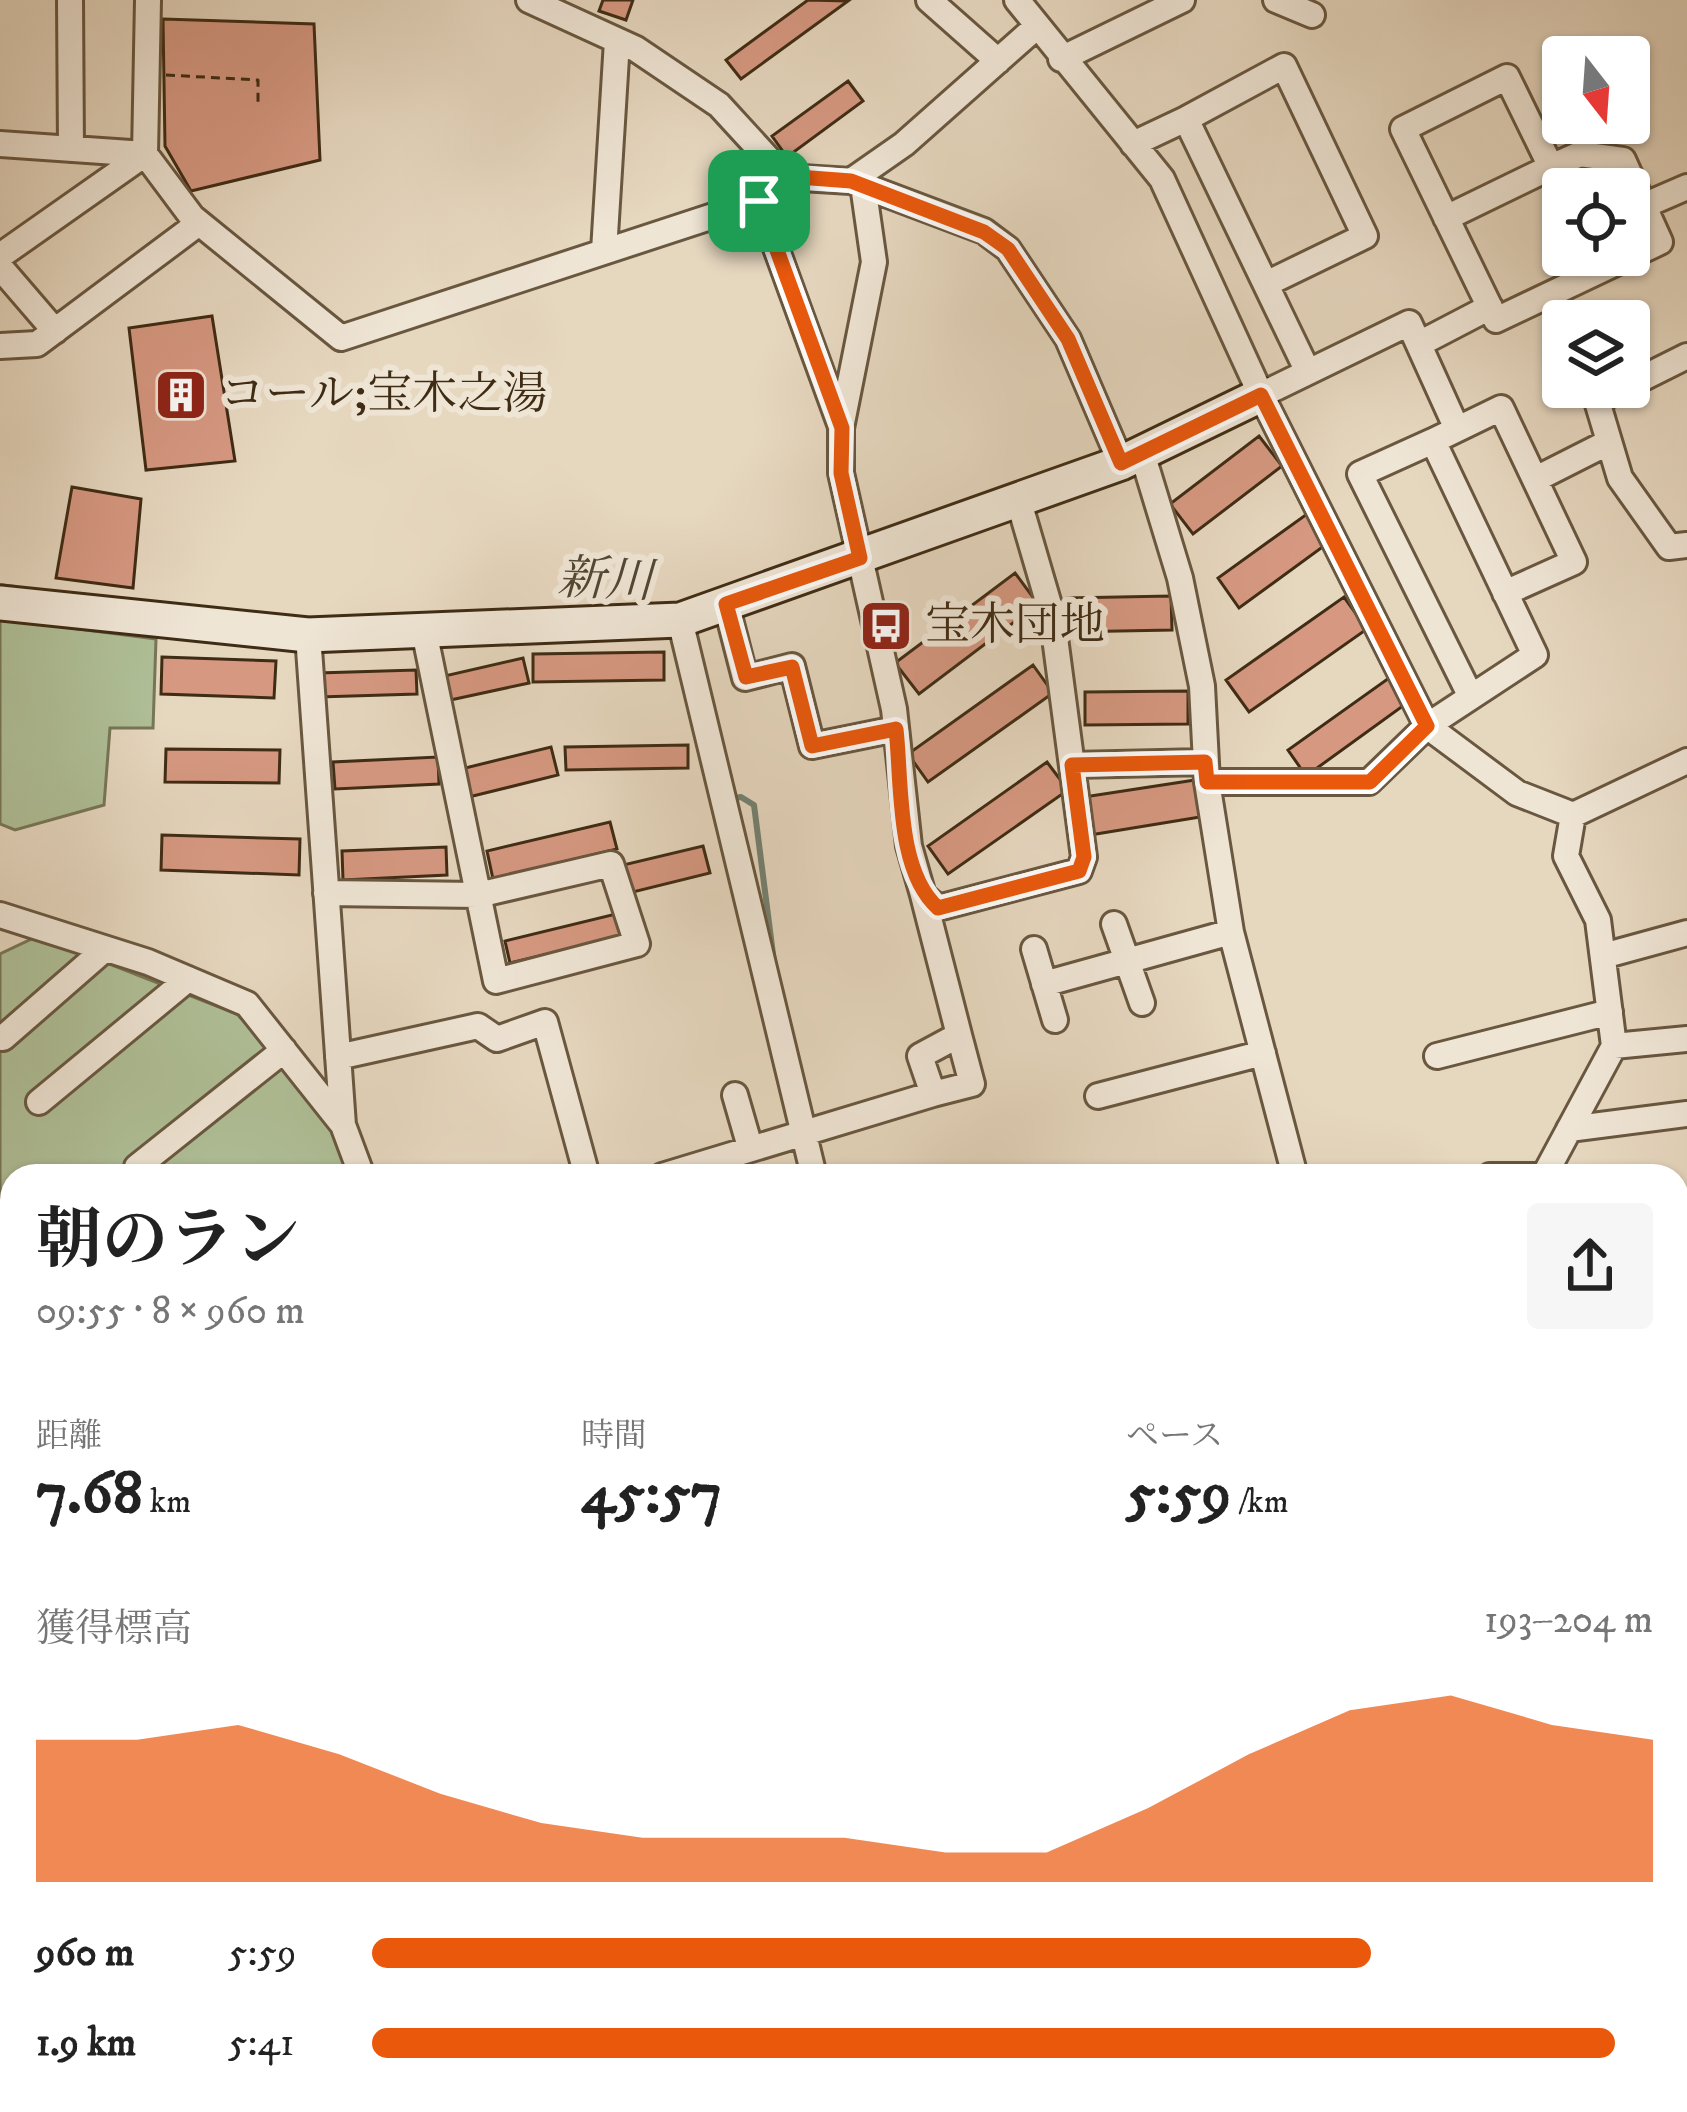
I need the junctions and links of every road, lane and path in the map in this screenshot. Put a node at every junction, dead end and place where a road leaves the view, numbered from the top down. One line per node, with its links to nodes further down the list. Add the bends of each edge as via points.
1 (70, 0): 18 (street)
2 (148, 0): 13 (street)
3 (529, 0): 10 (street)
4 (929, 0): 12 (street)
5 (1016, 0): 9 (street)
6 (1183, 0): 11 (street)
7 (1276, 0): 8 (street)
8 (1312, 15)
9 (1034, 28): 11 (street); 12 (street)
10 (616, 40): 22 (street, via 719,105); 31 (street)
11 (1061, 59): 17 (street)
12 (998, 61): 23 (street)
13 (147, 74): 14 (path, via 258,80); 19 (street)
14 (258, 107)
15 (1186, 119): 17 (street); 35 (street); 35 (street, via 1284,66 1365,236)
16 (0, 144): 18 (street)
17 (1133, 144): 43 (street, via 1162,179)
18 (71, 149): 19 (street)
19 (145, 154): 29 (street); 32 (street)
20 (1551, 167): 21 (street, via 1580,154 1623,160); 27 (street); 27 (street, via 1507,77 1402,129)
21 (1626, 168)
22 (785, 176): 23 (street); 25 (street)
23 (857, 183): 45 (street, via 874,262); 49 (street, via 1008,249 1068,339)
24 (1687, 187): 26 (street)
25 (759, 201): 31 (street); 45 (street)
26 (1650, 203)
27 (1446, 218): 36 (street)
28 (1650, 221): 30 (street, via 1660,242)
29 (199, 223): 31 (street, via 341,338); 37 (street)
30 (1650, 247)
31 (604, 251)
32 (0, 256)
33 (0, 267): 37 (street)
34 (1589, 276): 36 (street, via 1496,320)
35 (1266, 284): 41 (street)
36 (1490, 307): 38 (street)
37 (55, 331): 39 (street, via 37,344)
38 (1419, 344): 41 (street, via 1409,323); 46 (street)
39 (0, 346)
40 (1687, 356): 42 (street)
41 (1309, 372): 43 (street)
42 (1650, 374)
43 (1261, 395): 49 (street); 61 (street)
44 (1599, 408): 48 (street)
45 (842, 428): 53 (street, via 841,473)
46 (1457, 429): 47 (street); 50 (street, via 1501,408)
47 (1432, 441): 54 (street); 60 (street, via 1360,474)
48 (1609, 442): 50 (street); 52 (street, via 1619,478 1669,547)
49 (1131, 458): 51 (street); 65 (street, via 1180,578 1202,686)
50 (1536, 478): 54 (street, via 1574,562)
51 (1019, 502): 53 (street); 64 (street, via 1052,615)
52 (1687, 545)
53 (860, 558): 56 (street); 62 (street)
54 (1505, 593): 60 (street, via 1535,655)
55 (0, 603): 59 (street)
56 (726, 604): 57 (street); 62 (street, via 746,677 792,667 812,746)
57 (680, 620): 58 (street); 98 (street)
58 (424, 631): 59 (street); 68 (street)
59 (308, 634): 67 (street)
60 (1471, 697): 61 (street)
61 (1427, 726): 65 (street, via 1370,782); 66 (street, via 1517,793)
62 (896, 729): 69 (street)
63 (1687, 761): 66 (street)
64 (1072, 765): 65 (street); 69 (street, via 1079,871 938,908)
65 (1206, 772): 72 (street)
66 (1573, 815): 76 (street, via 1566,856 1598,920)
67 (326, 893): 68 (street); 90 (street)
68 (478, 895): 68 (street, via 496,981 637,944 611,864)
69 (923, 895): 83 (street)
70 (0, 915): 74 (street)
71 (1114, 924): 77 (street)
72 (1231, 932): 77 (street); 88 (street)
73 (1687, 933): 76 (street)
74 (105, 949): 78 (street); 84 (street)
75 (1034, 949): 79 (street)
76 (1603, 956): 81 (street)
77 (1126, 961): 79 (street); 80 (street)
78 (188, 979): 87 (street, via 247,1004); 94 (street)
79 (1044, 984): 82 (street)
80 (1142, 1004)
81 (1610, 1012): 86 (street); 89 (street)
82 (1055, 1019)
83 (959, 1035): 91 (street, via 920,1056); 91 (street, via 972,1084)
84 (3, 1038)
85 (1687, 1039): 86 (street)
86 (1614, 1046): 97 (street)
87 (284, 1051): 96 (street); 100 (street)
88 (1263, 1053): 93 (street); 105 (street)
89 (1437, 1056)
90 (338, 1057): 96 (street); 102 (street, via 478,1026 496,1039 545,1022)
91 (932, 1094): 98 (street)
92 (735, 1095): 99 (street)
93 (1098, 1096)
94 (39, 1102)
95 (1687, 1114): 97 (street)
96 (343, 1125): 101 (street)
97 (1569, 1129): 106 (street)
98 (803, 1130): 99 (street); 104 (street)
99 (750, 1147): 103 (street)
100 (141, 1164)
101 (358, 1164)
102 (584, 1164)
103 (698, 1164)
104 (811, 1164)
105 (1292, 1164)
106 (1550, 1164)

